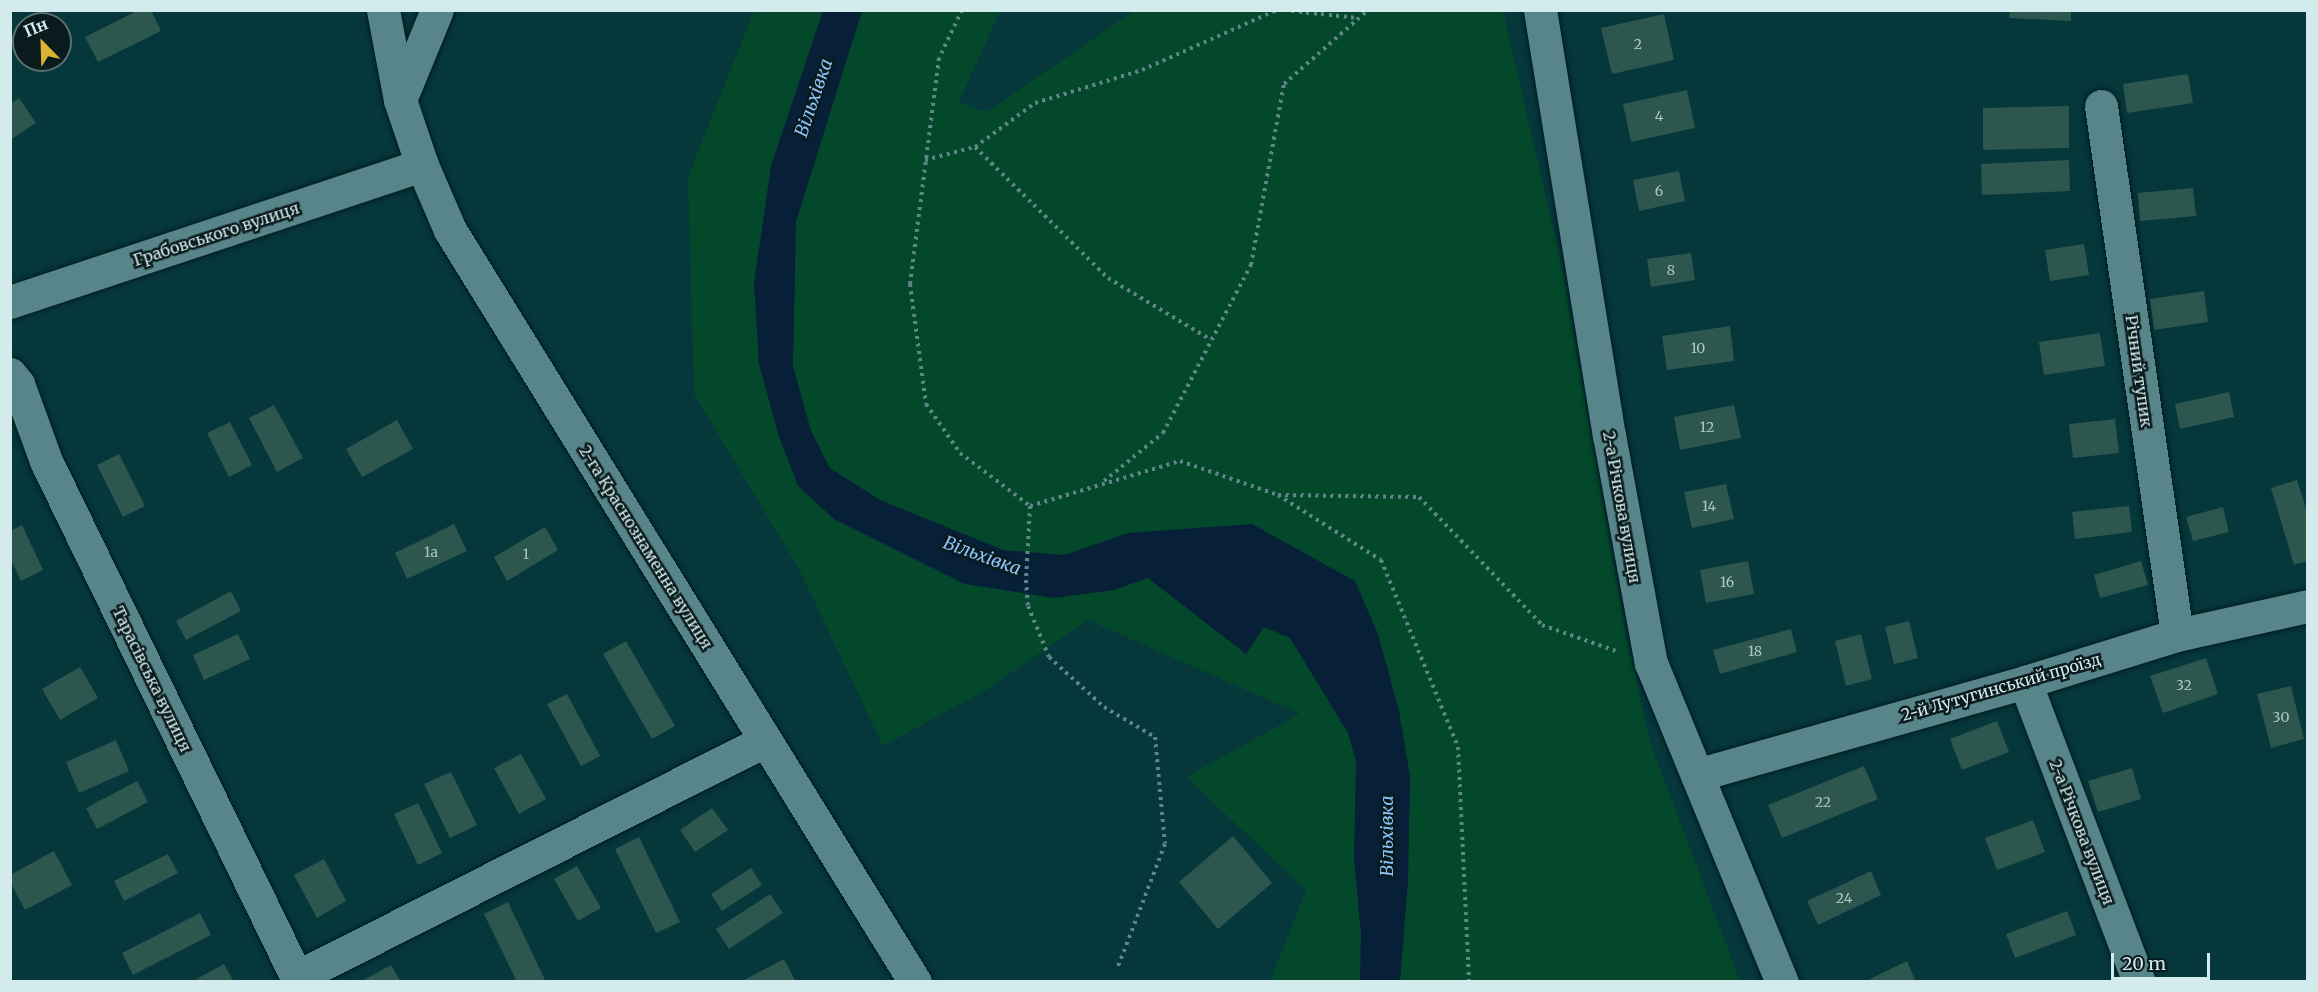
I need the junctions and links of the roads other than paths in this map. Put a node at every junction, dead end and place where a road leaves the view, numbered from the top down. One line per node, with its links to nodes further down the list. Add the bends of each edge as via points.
1 (383, 10): 4 (street, 2-га Краснознаменна вулиця)
2 (437, 10): 4 (street)
3 (1540, 10): 13 (street, 2-а Річкова вулиця, via 1609,435 1651,663)
4 (400, 100): 6 (street, 2-га Краснознаменна вулиця)
5 (2101, 106): 10 (street, Річний тупик)
6 (422, 165): 7 (street, Грабовського вулиця); 12 (street, 2-га Краснознаменна вулиця, via 450,230)
7 (10, 302)
8 (10, 374): 14 (street, Тарасівська вулиця, via 18,384 46,461)
9 (2307, 606): 10 (street, 2-й Лутугинський проїзд)
10 (2176, 635): 11 (street, 2-й Лутугинський проїзд)
11 (2025, 682): 13 (street, 2-й Лутугинський проїзд); 17 (street, 2-а Річкова вулиця)
12 (766, 740): 14 (street); 15 (street, 2-га Краснознаменна вулиця)
13 (1697, 775): 16 (street, 2-а Річкова вулиця)
14 (298, 979)
15 (915, 981)
16 (1782, 981)
17 (2139, 981)

